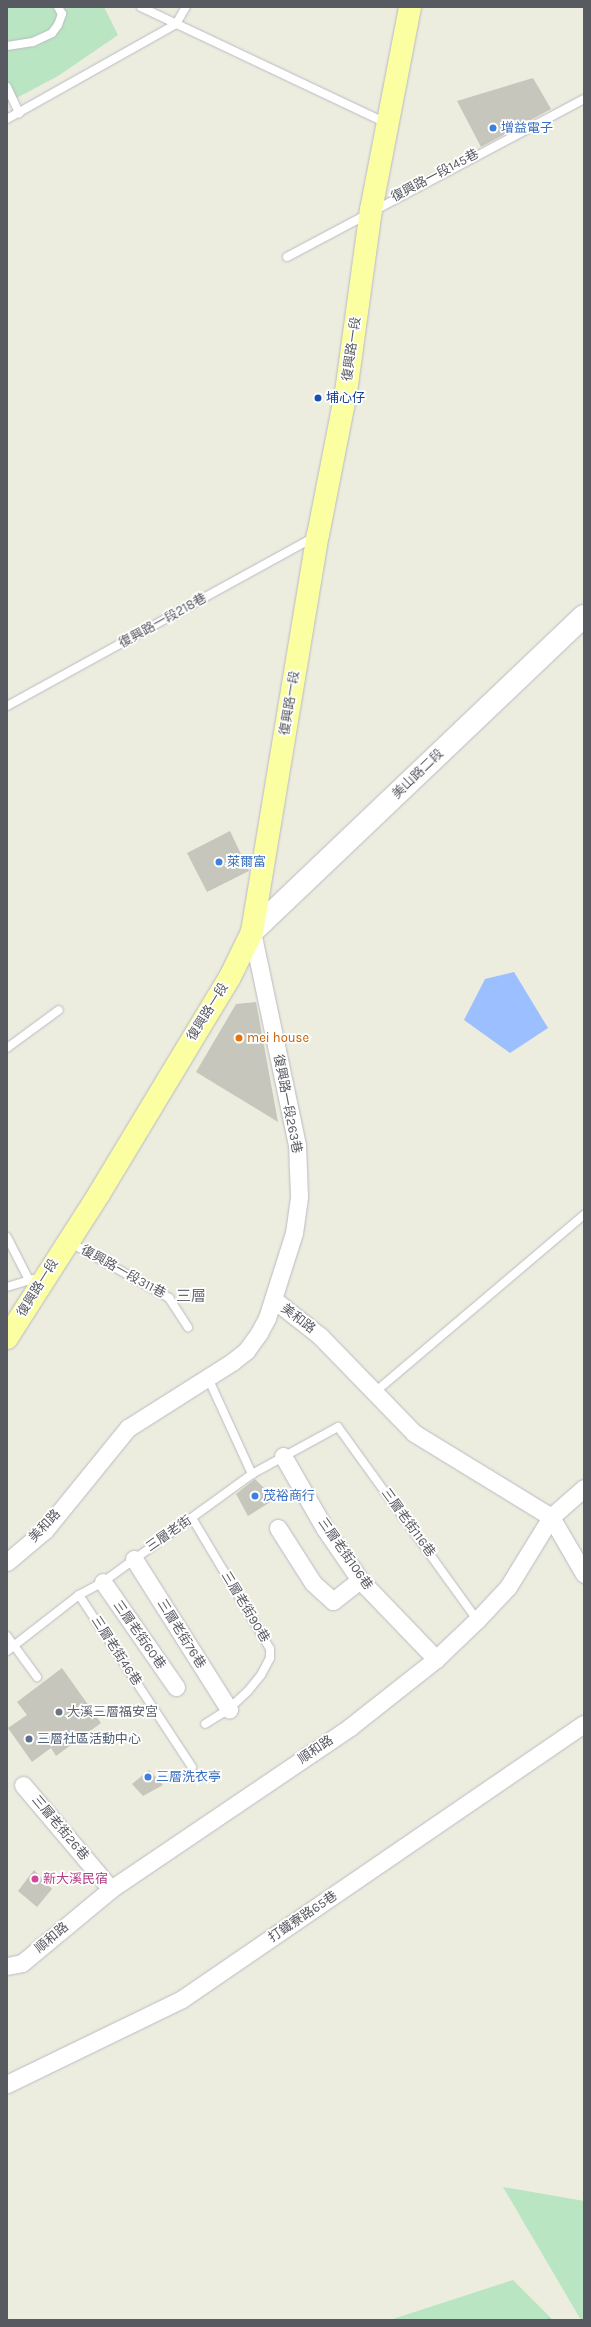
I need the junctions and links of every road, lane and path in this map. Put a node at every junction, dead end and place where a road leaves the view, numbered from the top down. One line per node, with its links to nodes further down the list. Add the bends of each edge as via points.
1 (58, 7): 6 (lane, via 62,14 52,32 33,42)
2 (141, 7): 5 (lane)
3 (186, 7): 5 (lane)
4 (410, 7): 11 (main road, 復興路一段)
5 (176, 24): 9 (lane); 11 (lane)
6 (7, 46)
7 (7, 87): 9 (lane)
8 (584, 99): 12 (lane, 復興路一段145巷)
9 (19, 113): 10 (lane)
10 (7, 119)
11 (387, 123): 12 (main road, 復興路一段)
12 (371, 210): 13 (lane, 復興路一段145巷); 14 (main road, 復興路一段, via 346,392)
13 (287, 257)
14 (318, 535): 16 (lane, 復興路一段218巷); 17 (main road, 復興路一段)
15 (584, 616): 17 (street, 美山路二段)
16 (7, 706)
17 (252, 932): 22 (main road, 復興路一段, via 230,977); 25 (street, 復興路一段263巷, via 297,1145 299,1196 294,1233)
18 (60, 1010): 19 (lane)
19 (7, 1048)
20 (584, 1215): 29 (lane)
21 (7, 1237): 23 (lane)
22 (68, 1241): 23 (main road, 復興路一段); 26 (lane, 復興路一段311巷, via 169,1298)
23 (38, 1277): 24 (lane); 27 (main road, 復興路一段)
24 (7, 1287)
25 (273, 1299): 28 (street, 美和路, via 259,1333 246,1351); 29 (street, 美和路, via 320,1336)
26 (188, 1327)
27 (7, 1338)
28 (208, 1378): 32 (lane); 38 (street, 美和路, via 128,1428 45,1530)
29 (375, 1392): 34 (street, 美和路, via 414,1433)
30 (338, 1427): 31 (lane, 三層老街); 43 (lane, 三層老街116巷)
31 (283, 1456): 32 (lane, 三層老街); 40 (street, 三層老街106巷)
32 (252, 1474): 35 (lane, 三層老街)
33 (584, 1488): 34 (street, 順和路)
34 (551, 1517): 39 (street, 美和路); 43 (street, 順和路, via 508,1587)
35 (192, 1518): 37 (lane, 三層老街); 50 (lane, 三層老街90巷, via 270,1649 270,1658 261,1675)
36 (278, 1528): 40 (street, via 313,1583 333,1601)
37 (134, 1559): 41 (lane, 三層老街); 50 (street, 三層老街76巷)
38 (7, 1562)
39 (584, 1574)
40 (360, 1580): 47 (street, 三層老街106巷)
41 (103, 1582): 42 (lane, 三層老街); 49 (street, 三層老街60巷)
42 (79, 1595): 45 (lane, 三層老街); 53 (lane, 三層老街46巷)
43 (477, 1620): 47 (street, 順和路)
44 (7, 1636): 45 (lane)
45 (14, 1646): 46 (lane, 三層老街); 48 (lane)
46 (7, 1651)
47 (436, 1659): 55 (street, 順和路, via 350,1727)
48 (37, 1677)
49 (176, 1687)
50 (229, 1709): 51 (lane, 三層老街90巷)
51 (205, 1724)
52 (584, 1724): 57 (street, 打鐵寮路65巷, via 182,1999)
53 (192, 1768)
54 (23, 1785): 55 (street, 三層老街26巷)
55 (111, 1889): 56 (street, 順和路, via 22,1964)
56 (7, 1966)
57 (7, 2084)

